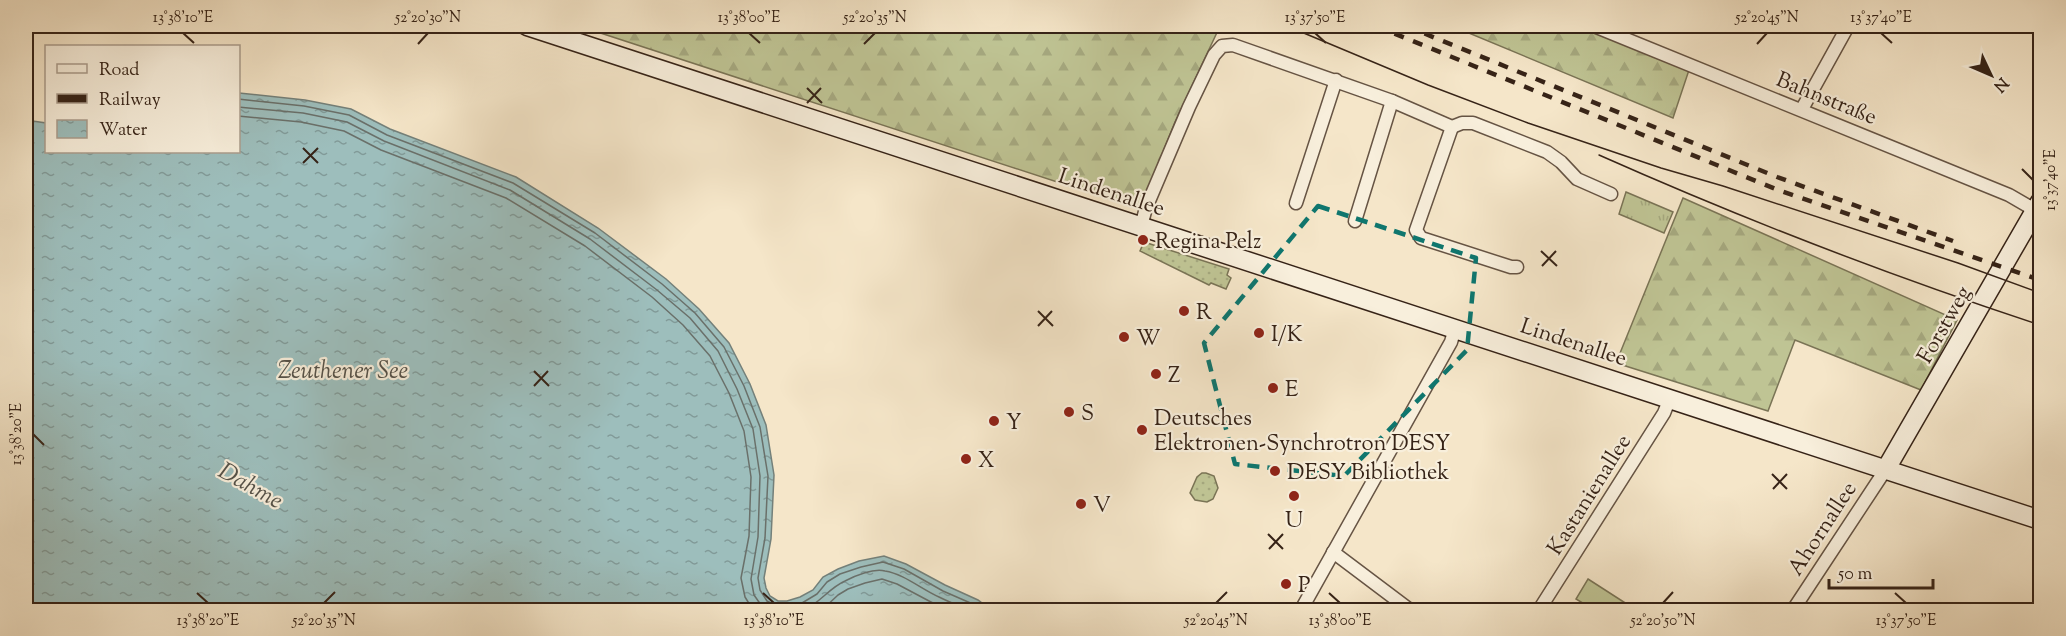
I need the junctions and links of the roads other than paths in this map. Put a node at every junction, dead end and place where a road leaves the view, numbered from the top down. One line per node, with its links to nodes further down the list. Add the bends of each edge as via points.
1 (527, 26): 12 (main road, Lindenallee)
2 (1594, 26): 6 (street, Bahnstraße)
3 (1848, 26): 6 (street)
4 (1336, 80): 5 (street); 9 (street); 12 (street, via 1233,45 1222,46 1189,107)
5 (1392, 100): 7 (street); 11 (street)
6 (1802, 109): 10 (street, Bahnstraße)
7 (1452, 127): 8 (street, via 1473,123 1547,152 1577,179); 13 (street, via 1416,230 1421,238 1436,244)
8 (1611, 194)
9 (1296, 203)
10 (2039, 208): 16 (main road, Forstweg)
11 (1355, 221)
12 (1141, 226): 14 (main road, Lindenallee)
13 (1517, 267)
14 (1455, 328): 15 (main road, Lindenallee); 18 (street, via 1451,342)
15 (1670, 398): 16 (main road, Lindenallee); 21 (street, Kastanienallee)
16 (1886, 469): 17 (main road, Lindenallee); 22 (street, Ahornallee)
17 (2040, 520)
18 (1333, 552): 19 (street); 20 (street)
19 (1301, 610)
20 (1410, 610)
21 (1539, 610)
22 (1793, 610)

